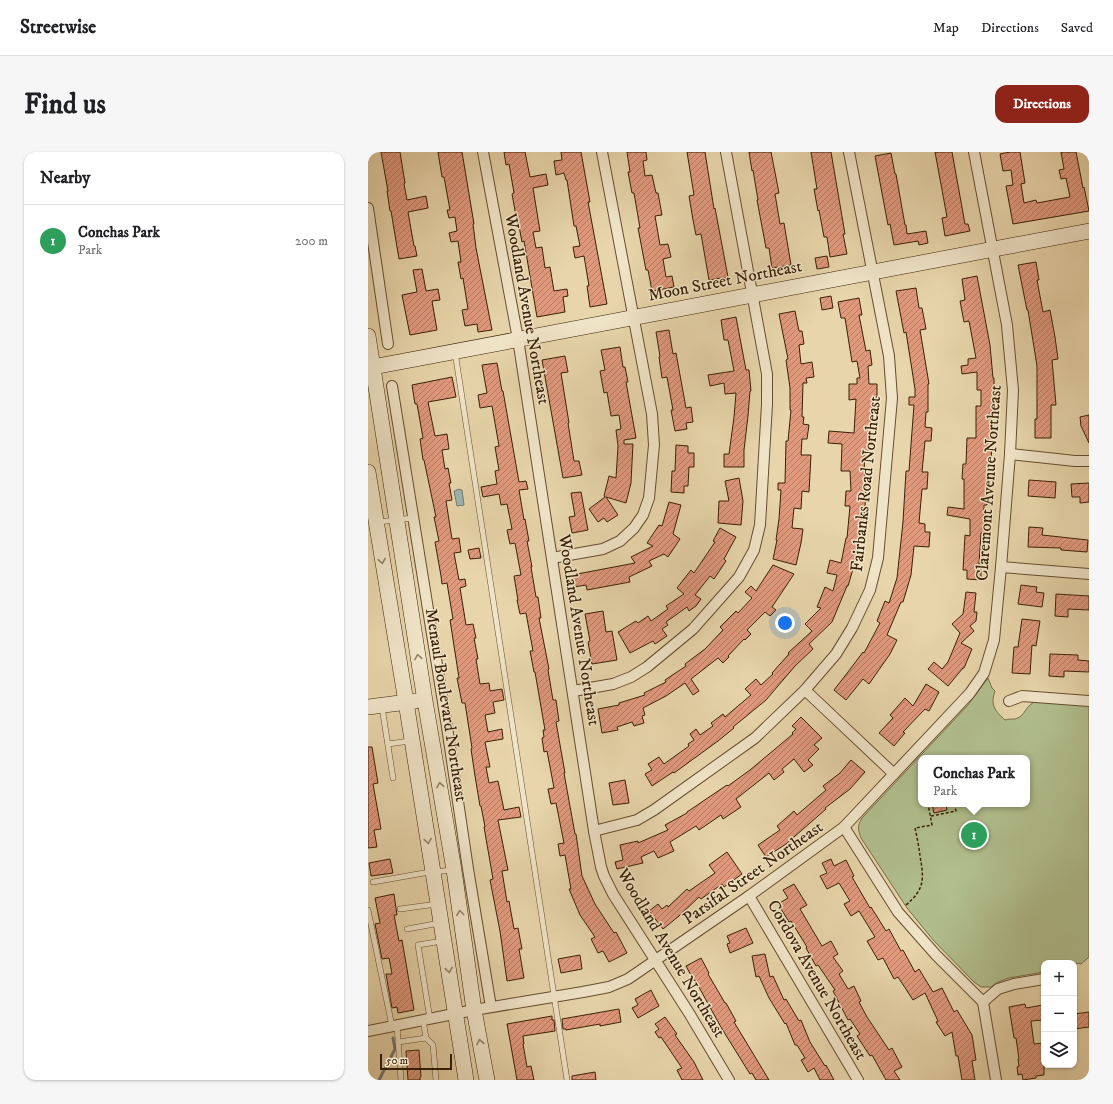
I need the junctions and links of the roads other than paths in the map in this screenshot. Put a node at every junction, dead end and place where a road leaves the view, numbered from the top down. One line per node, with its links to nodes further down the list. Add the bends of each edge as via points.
1 (483, 152): 13 (street, Woodland Avenue Northeast)
2 (602, 152): 11 (street)
3 (726, 152): 10 (street)
4 (849, 152): 9 (street, Fairbanks Road Northeast)
5 (974, 152): 8 (street, Claremont Avenue Northeast)
6 (368, 208): 14 (street)
7 (1089, 231): 8 (main road, Moon Street Northeast)
8 (992, 248): 9 (main road, Moon Street Northeast); 18 (street, Claremont Avenue Northeast, via 1007,325 1013,390)
9 (872, 272): 10 (main road, Moon Street Northeast); 28 (street, Fairbanks Road Northeast, via 889,356 892,398 878,558 870,590 852,628 836,654)
10 (752, 295): 11 (main road, Moon Street Northeast); 29 (street, via 767,374 760,525 754,550 739,577 693,629 647,667 613,684)
11 (634, 318): 13 (main road, Moon Street Northeast); 24 (street, via 652,414 654,445 649,498 643,515 620,541 603,549)
12 (368, 336): 16 (main road, Menaul Boulevard Northeast)
13 (518, 339): 15 (main road, Moon Street Northeast); 24 (street, Woodland Avenue Northeast)
14 (388, 344)
15 (455, 351): 16 (main road, Moon Street Northeast); 53 (lane)
16 (370, 367): 22 (main road, Menaul Boulevard Northeast)
17 (392, 386): 21 (street)
18 (1010, 454): 19 (street, via 1075,462); 25 (street, Claremont Avenue Northeast)
19 (1089, 461)
20 (368, 472): 23 (main road)
21 (413, 518): 22 (lane); 55 (street)
22 (396, 520): 23 (lane); 30 (main road, Menaul Boulevard Northeast, one-way to 22)
23 (376, 523): 33 (main road, one-way to 33)
24 (552, 558): 29 (street, Woodland Avenue Northeast)
25 (1001, 567): 26 (street); 27 (street, Claremont Avenue Northeast, via 994,640)
26 (1089, 574)
27 (984, 673): 37 (street, Parsifal Street Northeast, via 970,694)
28 (805, 690): 37 (street); 40 (street, Fairbanks Road Northeast, via 755,738 654,810 637,820)
29 (573, 691): 40 (street, Woodland Avenue Northeast)
30 (425, 701): 33 (main road); 41 (main road, Menaul Boulevard Northeast, one-way to 30)
31 (1009, 701): 32 (street, via 1022,696)
32 (1089, 701)
33 (406, 702): 34 (main road); 35 (main road)
34 (375, 706): 36 (lane)
35 (412, 740): 36 (lane); 42 (main road, one-way to 42)
36 (388, 744): 38 (lane)
37 (894, 774): 39 (street, Parsifal Street Northeast)
38 (393, 778)
39 (844, 827): 44 (street, Parsifal Street Northeast); 54 (street, via 898,912)
40 (594, 831): 51 (street, Woodland Avenue Northeast, via 604,876)
41 (454, 870): 42 (lane); 56 (main road, Menaul Boulevard Northeast, one-way to 41)
42 (433, 872): 43 (lane); 45 (main road)
43 (373, 882)
44 (749, 896): 51 (street, Parsifal Street Northeast); 69 (street, Cordova Avenue Northeast)
45 (438, 903): 46 (lane); 48 (main road)
46 (400, 909)
47 (368, 910): 59 (lane)
48 (441, 923): 49 (lane); 50 (main road)
49 (407, 929)
50 (444, 940): 57 (main road, one-way to 57); 58 (lane, via 418,945)
51 (655, 960): 53 (street, Parsifal Street Northeast, via 628,979 608,988); 68 (street, Woodland Avenue Northeast)
52 (1041, 980): 54 (street, via 998,989)
53 (554, 997): 55 (street, Parsifal Street Northeast); 67 (lane)
54 (983, 1002): 70 (street)
55 (492, 1007): 56 (street, Parsifal Street Northeast)
56 (474, 1010): 57 (street, Parsifal Street Northeast); 66 (main road, Menaul Boulevard Northeast, one-way to 56)
57 (456, 1013): 58 (street, Parsifal Street Northeast); 65 (main road)
58 (426, 1019): 59 (street, Parsifal Street Northeast); 61 (lane)
59 (394, 1026): 60 (street, Parsifal Street Northeast); 62 (lane)
60 (368, 1031)
61 (426, 1038): 62 (lane); 64 (lane, via 433,1045)
62 (398, 1042): 63 (lane)
63 (401, 1080)
64 (436, 1080)
65 (466, 1080)
66 (486, 1080)
67 (567, 1080)
68 (729, 1080)
69 (858, 1080)
70 (996, 1080)

